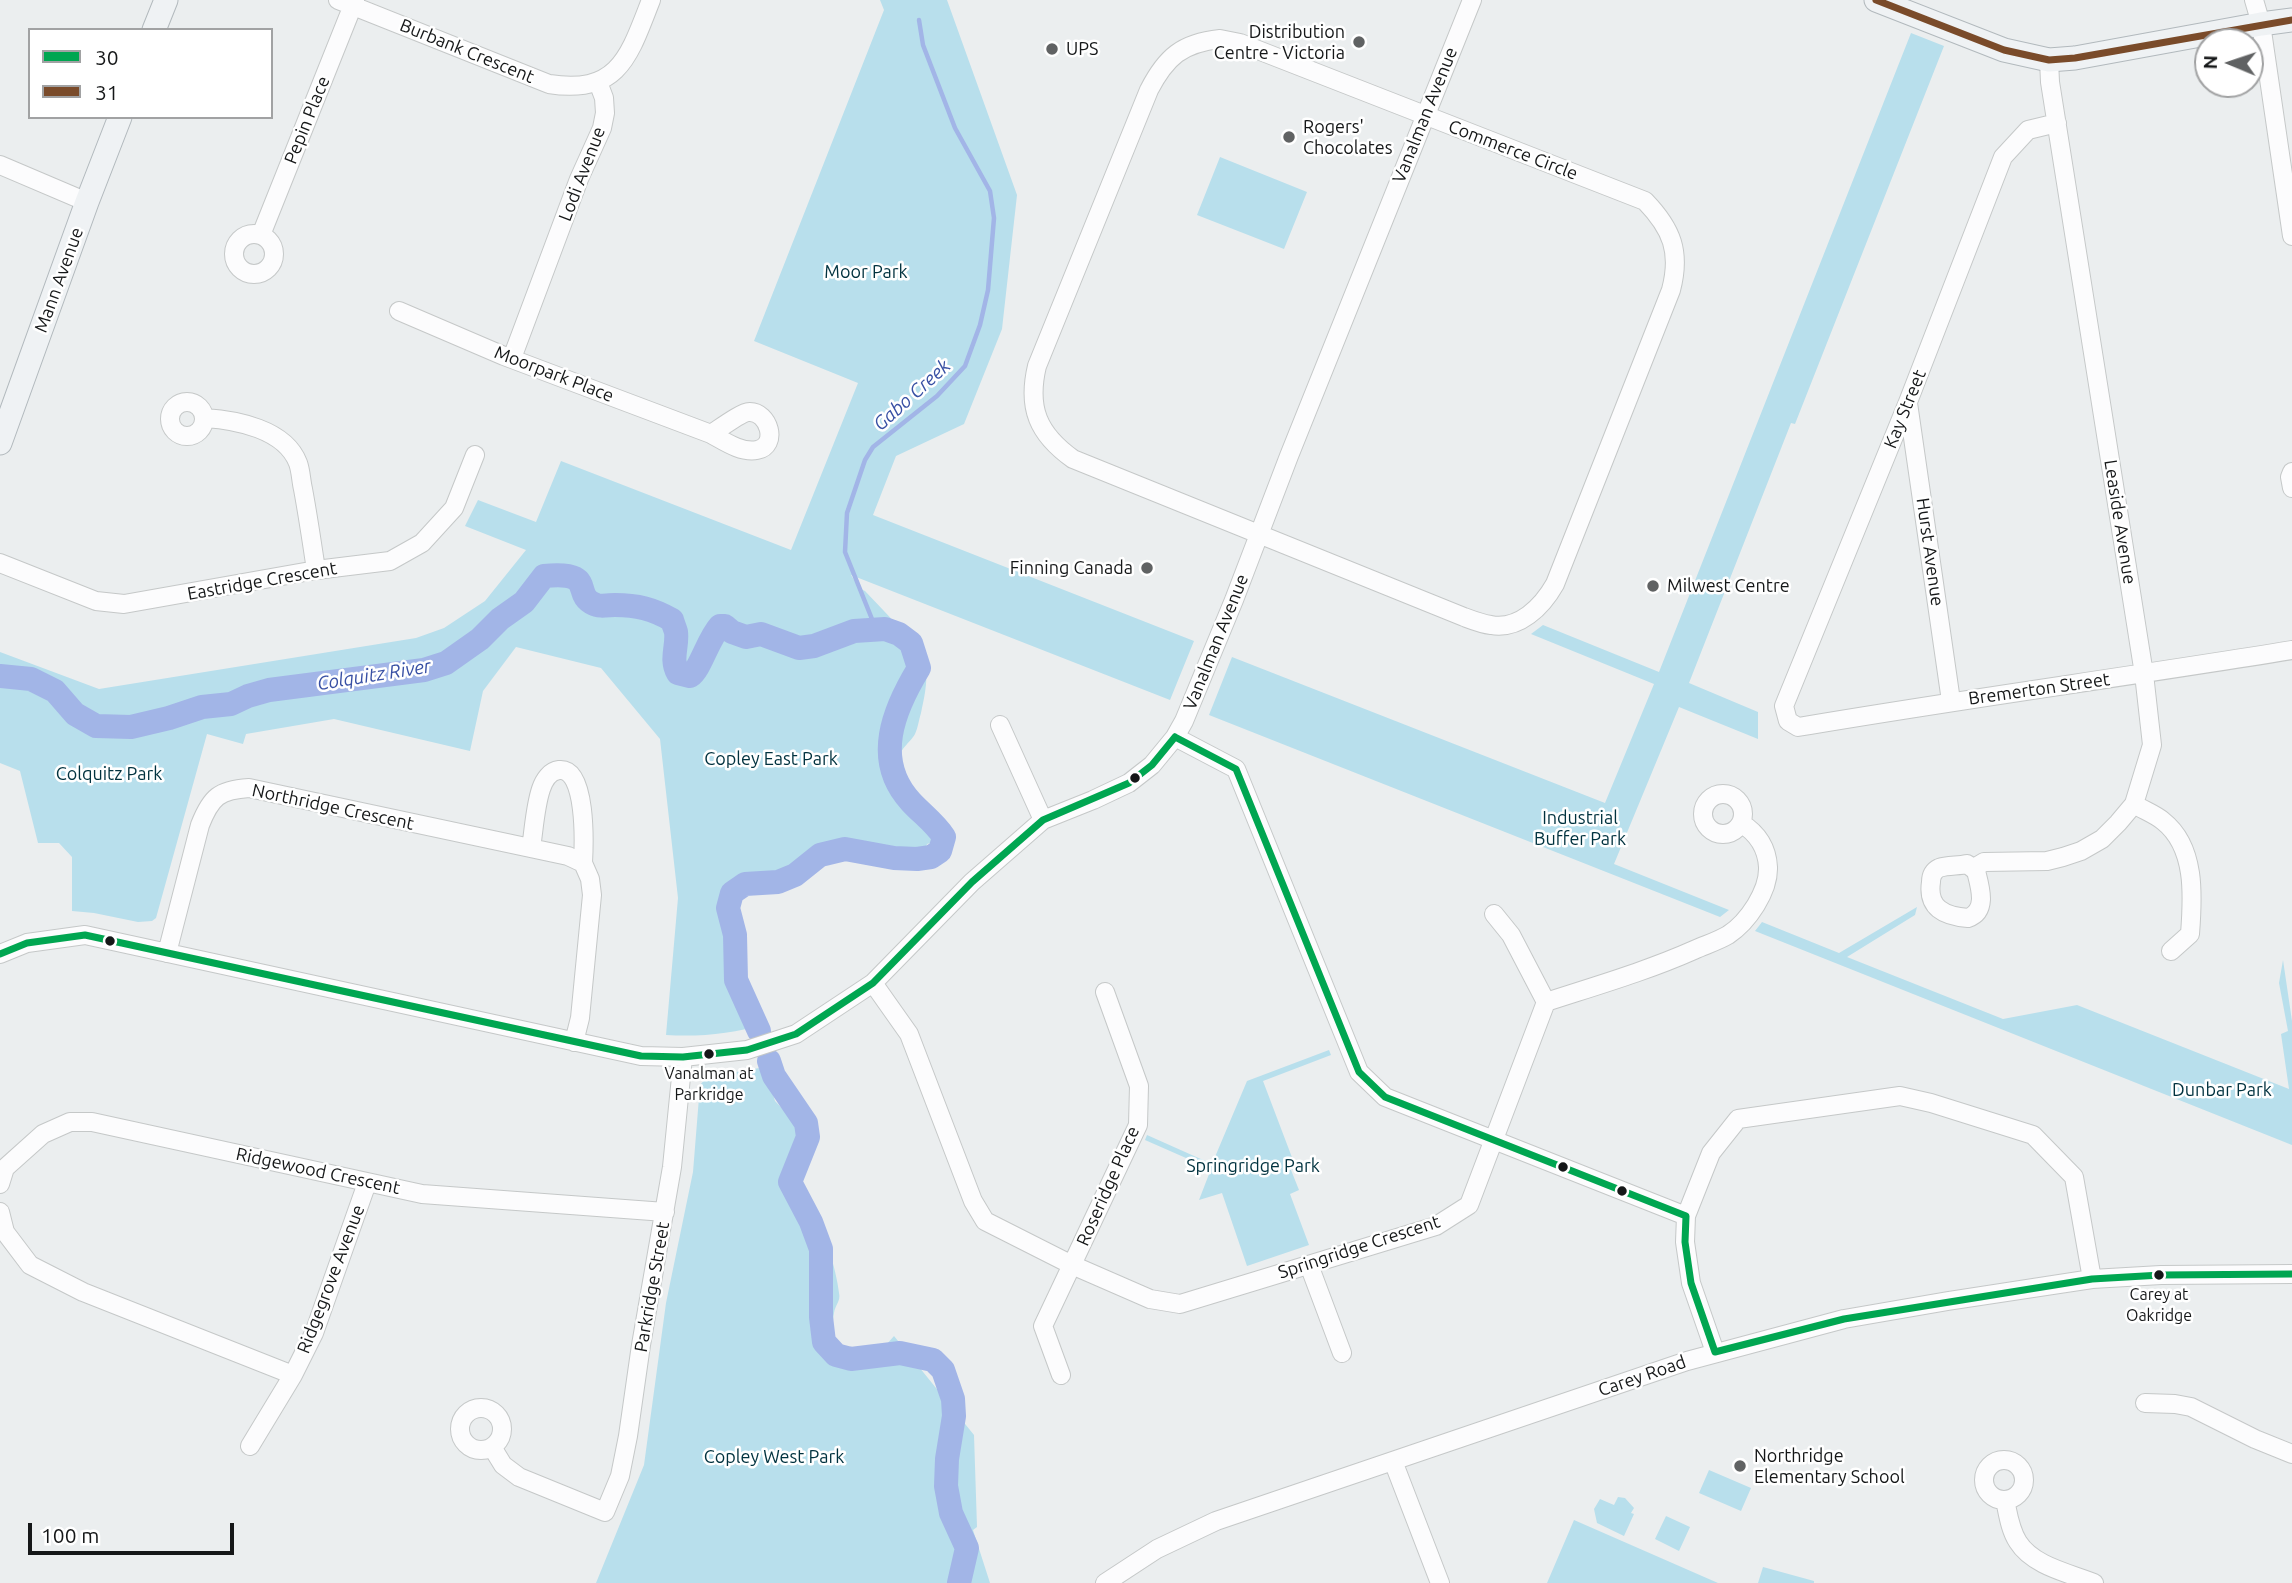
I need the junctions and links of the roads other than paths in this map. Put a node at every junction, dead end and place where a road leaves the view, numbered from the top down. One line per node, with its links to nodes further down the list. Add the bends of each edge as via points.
1 (166, 0): 9 (main road)
2 (651, 0): 11 (street, via 623,62)
3 (1472, 0): 12 (street, Vanalman Avenue)
4 (1876, 0): 10 (main road, via 2004,50)
5 (2254, 0): 8 (street)
6 (349, 2): 11 (street, Burbank Crescent, via 549,84 570,87); 17 (street, Pepin Place)
7 (2292, 20): 8 (main road)
8 (2261, 24): 10 (main road); 18 (street)
9 (155, 28)
10 (2049, 60): 14 (street, Leaside Avenue)
11 (598, 82): 20 (street, Lodi Avenue, via 604,98 602,128)
12 (1425, 116): 28 (street, Vanalman Avenue); 28 (street, Commerce Circle, via 1240,43 1220,39 1183,48 1169,58 1149,90 1037,366 1033,383 1036,417 1057,448 1073,460); 28 (street, Commerce Circle, via 1645,201 1669,233 1675,254 1671,290 1555,584 1547,598 1522,620 1492,626)
13 (119, 119): 16 (main road, Mann Avenue)
14 (2057, 123): 21 (street, Kay Street, via 2028,130 2003,156); 32 (street, Leaside Avenue)
15 (0, 165): 16 (street)
16 (87, 202): 24 (main road, Mann Avenue)
17 (261, 235)
18 (2292, 236)
19 (400, 311): 20 (street, Moorpark Place)
20 (512, 358): 23 (street, Moorpark Place)
21 (1908, 402): 33 (street, Hurst Avenue); 34 (street, Kay Street, via 1784,706)
22 (205, 418): 30 (street, via 259,429 282,442 297,461)
23 (711, 434)
24 (0, 443)
25 (475, 455): 30 (street, Eastridge Crescent, via 454,508 422,543 390,561)
26 (2292, 472): 27 (street)
27 (2292, 488)
28 (1258, 534): 36 (street, Vanalman Avenue)
29 (0, 563): 30 (street, Eastridge Crescent, via 96,601 124,604)
30 (316, 570)
31 (2292, 650): 32 (street, Bremerton Street)
32 (2144, 674): 33 (street, Bremerton Street); 37 (street, Leaside Avenue, via 2152,745)
33 (1951, 701): 34 (street, Bremerton Street, via 1798,727)
34 (1788, 721)
35 (1000, 725): 38 (street)
36 (1175, 737): 38 (street, Vanalman Avenue, via 1152,765 1129,783); 52 (street, via 1236,769 1359,1072 1385,1097)
37 (2134, 804): 42 (street, Leaside Avenue, via 2102,839 2081,851 2047,861 1984,862); 44 (street, via 2164,821 2186,849 2193,900 2190,934)
38 (1043, 820): 47 (street, Vanalman Avenue, via 972,881)
39 (1741, 823): 49 (street, via 1762,844 1768,873 1755,905 1729,935 1675,959)
40 (531, 848): 41 (street, Northridge Crescent); 41 (street, via 541,789 547,777 564,770 579,788); 45 (street, Northridge Crescent, via 249,788 230,789 208,806)
41 (583, 863): 50 (street, via 592,895)
42 (1974, 868)
43 (1494, 914): 49 (street, via 1511,935)
44 (2171, 951)
45 (167, 953): 46 (street, Vanalman Avenue, via 85,935 27,943); 50 (street, Vanalman Avenue)
46 (0, 954)
47 (873, 983): 51 (street, Vanalman Avenue, via 796,1034 747,1050); 58 (street, Springridge Crescent, via 909,1034 973,1202 985,1220)
48 (1105, 992): 58 (street, Roseridge Place, via 1139,1086 1138,1125)
49 (1546, 1002): 52 (street, Springridge Crescent)
50 (574, 1042): 51 (street, Vanalman Avenue, via 640,1056)
51 (683, 1057): 56 (street, Parkridge Street)
52 (1494, 1140): 57 (street); 59 (street, Springridge Crescent, via 1469,1205 1436,1226)
53 (367, 1183): 54 (street, Ridgewood Crescent, via 92,1122 70,1122 43,1134 5,1168); 56 (street, Ridgewood Crescent, via 422,1194); 64 (street, Ridgegrove Avenue, via 314,1333)
54 (0, 1184)
55 (0, 1212): 64 (street, via 5,1232 30,1265 83,1292)
56 (665, 1212): 68 (street, Parkridge Street, via 628,1436 620,1476 605,1512 519,1477 503,1465)
57 (1686, 1216): 61 (street, via 1711,1153 1738,1119 1900,1096 2033,1135 2074,1177); 62 (street, via 1691,1283)
58 (1072, 1265): 59 (street, Springridge Crescent, via 1150,1299 1180,1304); 65 (street, Roseridge Place, via 1044,1326)
59 (1309, 1265): 63 (street)
60 (2292, 1274): 61 (street, Carey Road)
61 (2092, 1279): 62 (street, Carey Road, via 1844,1320)
62 (1715, 1352): 70 (street, Carey Road)
63 (1342, 1353)
64 (293, 1375): 67 (street, Ridgegrove Avenue)
65 (1060, 1375)
66 (2146, 1403): 69 (street, via 2191,1407)
67 (250, 1446)
68 (492, 1447)
69 (2292, 1454)
70 (1393, 1461): 72 (street, Carey Road, via 1216,1521 1157,1549); 73 (street)
71 (2005, 1500): 74 (street, via 2013,1533 2025,1551)
72 (1105, 1583)
73 (1440, 1583)
74 (2094, 1583)

